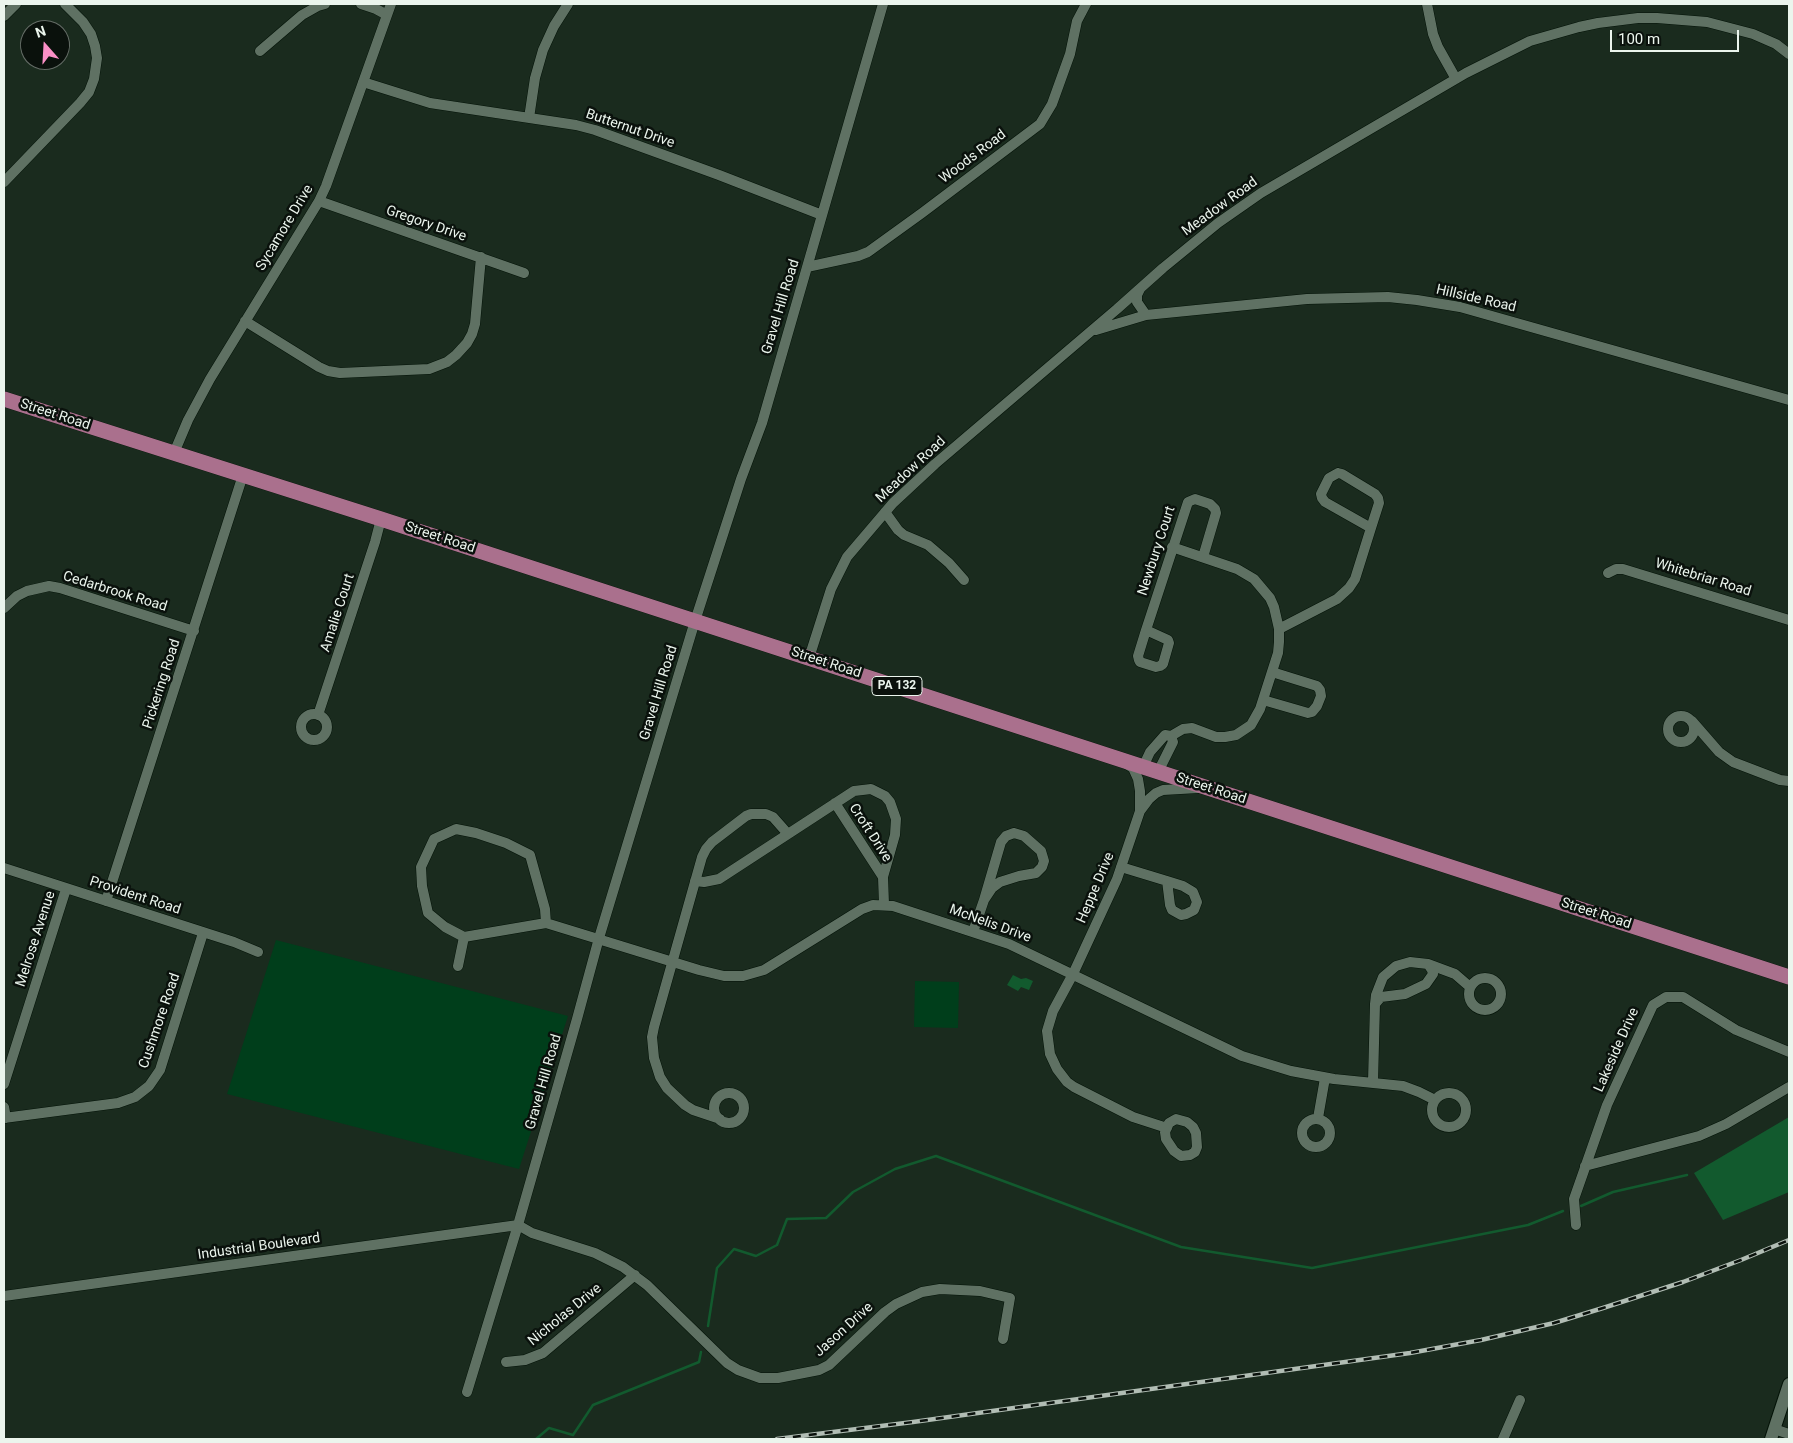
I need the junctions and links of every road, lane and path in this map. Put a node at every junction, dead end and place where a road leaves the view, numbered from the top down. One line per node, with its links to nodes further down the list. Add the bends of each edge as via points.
1 (16, 4): 11 (street)
2 (65, 4): 17 (street, via 83,22 93,40 97,58 94,79 80,103)
3 (325, 4): 12 (street, via 302,15)
4 (361, 4): 10 (street)
5 (391, 4): 10 (street, Sycamore Drive)
6 (568, 4): 16 (street, via 543,50)
7 (883, 4): 19 (street, Gravel Hill Road)
8 (1086, 4): 21 (street, Woods Road, via 1077,21 1070,54 1052,104 1040,124 868,252)
9 (1427, 4): 14 (street, via 1438,48)
10 (387, 15): 15 (street, Sycamore Drive)
11 (4, 16)
12 (260, 52)
13 (1789, 54): 14 (street, Meadow Road, via 1776,44 1723,25 1638,18 1598,22 1530,41)
14 (1456, 79): 23 (street, Meadow Road, via 1261,193 1218,223)
15 (363, 82): 16 (street, Butternut Drive, via 430,103); 18 (street, Sycamore Drive)
16 (529, 118): 19 (street, Butternut Drive, via 576,125 618,137)
17 (4, 182)
18 (319, 201): 20 (street, Gregory Drive); 25 (street, Sycamore Drive)
19 (822, 215): 21 (street, Gravel Hill Road)
20 (481, 257): 22 (street, Gregory Drive); 25 (street, via 472,334 456,355 428,369 328,371)
21 (807, 267): 40 (street, Gravel Hill Road, via 762,423)
22 (524, 273)
23 (1140, 289): 24 (street, via 1137,302); 26 (street, Meadow Road)
24 (1146, 315): 26 (street, Hillside Road); 28 (street, Hillside Road, via 1307,299 1417,300 1460,307)
25 (245, 321): 29 (street, Sycamore Drive, via 196,404)
26 (1090, 331): 31 (street, Meadow Road, via 935,464)
27 (4, 399): 29 (main road, Street Road / PA 132)
28 (1789, 400)
29 (174, 454): 30 (main road, Street Road / PA 132)
30 (244, 475): 32 (main road, Street Road / PA 132); 43 (street, Pickering Road)
31 (885, 512): 37 (street, via 898,530 928,545); 44 (street, Meadow Road, via 848,557 838,575 825,604)
32 (381, 519): 40 (main road, Street Road / PA 132); 47 (street, Amalie Court)
33 (1371, 528): 33 (street, via 1325,502 1321,494 1329,478 1342,474 1375,494 1379,503); 41 (street, via 1355,579 1349,588 1338,599)
34 (1172, 548): 35 (street); 35 (street, Newbury Court, via 1188,502 1194,499 1210,504 1216,513); 42 (street, Newbury Court)
35 (1203, 557): 41 (street, via 1237,569 1254,580 1270,598)
36 (1608, 573): 39 (street, Whitebriar Road, via 1623,569)
37 (964, 580)
38 (4, 608): 43 (street, Cedarbrook Road, via 16,596 49,586)
39 (1789, 620)
40 (695, 621): 44 (main road, Street Road / PA 132); 71 (street, Gravel Hill Road)
41 (1279, 629): 45 (street, via 1278,653)
42 (1146, 630)
43 (194, 631): 65 (street, Pickering Road)
44 (809, 658): 50 (main road, Street Road / PA 132)
45 (1272, 672): 46 (street); 46 (street, via 1318,686 1321,696 1317,706 1308,713)
46 (1263, 700): 49 (street, via 1251,725 1236,735 1216,736 1192,728)
47 (318, 715)
48 (1692, 722): 53 (street, via 1719,752 1733,762)
49 (1171, 736): 51 (street, via 1165,735 1158,742); 52 (street, via 1173,742)
50 (1119, 758): 51 (main road, Street Road / PA 132); 56 (street, Heppe Drive, via 1133,768 1138,779)
51 (1144, 767): 52 (main road, Street Road / PA 132)
52 (1158, 772): 54 (main road, Street Road / PA 132)
53 (1789, 782)
54 (1209, 788): 56 (street, Heppe Drive, via 1163,790 1149,799); 77 (main road, Street Road / PA 132)
55 (835, 803): 57 (street, Croft Drive); 60 (street, Croft Drive); 60 (street, Croft Drive, via 862,789 878,791 890,802 897,827)
56 (1140, 811): 58 (street, Heppe Drive)
57 (788, 834): 61 (street, Croft Drive, via 719,879); 61 (street, via 766,814 746,816 706,849)
58 (1121, 867): 62 (street); 76 (street, Heppe Drive)
59 (4, 868): 63 (street, Provident Road)
60 (883, 876): 66 (street, Croft Drive)
61 (695, 881): 73 (street)
62 (1167, 881)
63 (66, 888): 65 (street, Provident Road); 83 (street, Melrose Avenue)
64 (984, 900): 64 (street, via 1001,842 1014,833 1024,836 1044,855 1042,867 1036,873 1000,882); 68 (street)
65 (106, 901): 69 (street, Provident Road)
66 (884, 904): 68 (street, McNelis Drive); 73 (street, via 852,914 753,974 724,976)
67 (546, 922): 70 (street); 70 (street, via 530,855 506,842 456,829 434,839 421,867 422,886 428,913); 71 (street)
68 (973, 932): 76 (street, McNelis Drive, via 1009,944)
69 (203, 933): 72 (street, Provident Road); 86 (street, Cushmore Road, via 160,1070 148,1086 135,1097 118,1103)
70 (464, 937): 74 (street)
71 (599, 938): 73 (street); 91 (street, Gravel Hill Road)
72 (258, 952)
73 (672, 962): 88 (street, via 653,1032 656,1068 667,1088 685,1105)
74 (458, 966)
75 (1430, 968): 78 (street, via 1455,974); 79 (street, via 1431,978 1420,988 1381,997); 79 (street, via 1410,962 1389,971 1379,985)
76 (1073, 974): 81 (street, McNelis Drive, via 1242,1056); 89 (street, Heppe Drive, via 1053,1011 1048,1031 1050,1054 1057,1069 1074,1087 1133,1117)
77 (1789, 977)
78 (1470, 987)
79 (1375, 1004): 82 (street)
80 (1789, 1052): 90 (street, Lakeside Drive, via 1736,1030 1683,997 1666,997 1652,1005 1607,1106)
81 (1325, 1078): 82 (street, McNelis Drive); 87 (street)
82 (1373, 1082): 85 (street, McNelis Drive, via 1403,1086)
83 (4, 1084)
84 (1789, 1087): 90 (street, via 1699,1136)
85 (1435, 1100)
86 (4, 1115)
87 (1318, 1118)
88 (720, 1119)
89 (1167, 1128)
90 (1585, 1166): 92 (street, Lakeside Drive, via 1574,1199)
91 (518, 1225): 93 (street, Jason Drive, via 532,1233 595,1253); 94 (street, Industrial Boulevard); 98 (street, Gravel Hill Road)
92 (1576, 1225)
93 (635, 1275): 95 (street, Jason Drive, via 727,1362 760,1378 819,1370 829,1365 896,1304 922,1292 940,1289 980,1290 1010,1298); 96 (street, Nicholas Drive, via 543,1353 525,1360)
94 (4, 1296)
95 (1003, 1339)
96 (506, 1362)
97 (1789, 1384): 100 (street)
98 (466, 1392)
99 (1520, 1400): 102 (street)
100 (1773, 1434): 101 (street)
101 (1789, 1434)
102 (1503, 1439)

